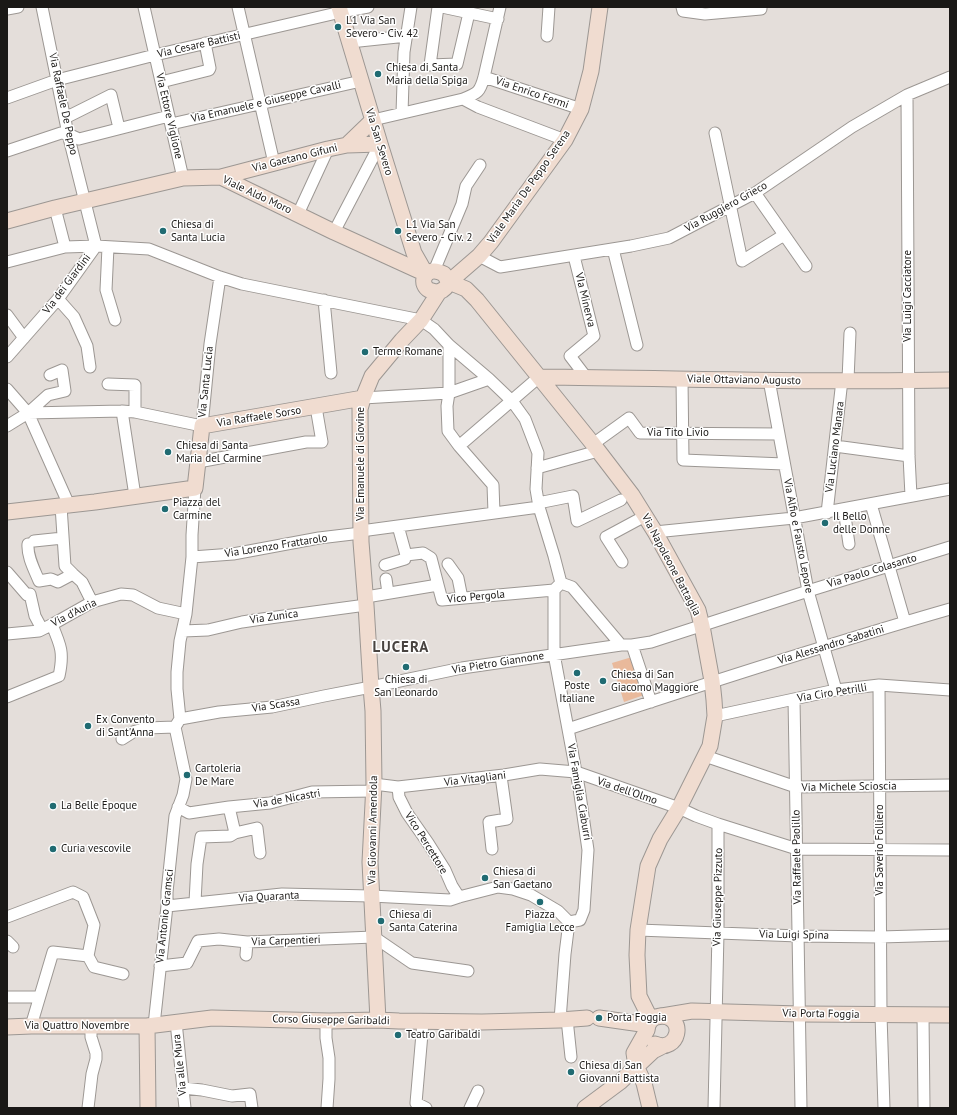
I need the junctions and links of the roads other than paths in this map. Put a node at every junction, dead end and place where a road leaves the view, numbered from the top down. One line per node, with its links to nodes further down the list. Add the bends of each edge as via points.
1 (18, 7): 14 (street)
2 (42, 7): 26 (street, Via Raffaele De Peppo)
3 (144, 7): 23 (street, Via Ettore Viglione)
4 (368, 7): 15 (street, Via Cesare Battisti)
5 (411, 7): 19 (street)
6 (438, 7): 16 (street, via 430,65 457,64)
7 (442, 7): 16 (street)
8 (500, 7): 17 (street)
9 (550, 7): 20 (street)
10 (600, 7): 33 (street, Viale Maria De Peppo Serena, via 591,71)
11 (682, 7): 12 (street, via 683,11 705,14)
12 (761, 7)
13 (241, 8): 18 (street)
14 (7, 9)
15 (340, 9): 18 (street, Via Cesare Battisti); 21 (street, Via San Severo)
16 (469, 13): 17 (street)
17 (498, 19): 24 (street)
18 (244, 34): 22 (street, Via Cesare Battisti); 32 (street)
19 (407, 36): 21 (street); 34 (street)
20 (547, 36)
21 (350, 42): 27 (street, Via San Severo)
22 (205, 43): 23 (street, Via Cesare Battisti); 28 (street, via 209,70)
23 (155, 55): 26 (street, Via Cesare Battisti); 28 (street, Via Ettore Viglione)
24 (484, 77): 31 (street, via 478,92); 33 (street, Via Enrico Fermi)
25 (950, 77): 29 (street, Via Ruggiero Grieco)
26 (57, 80): 30 (street, Via Cesare Battisti); 35 (street, Via Raffaele De Peppo)
27 (361, 81): 32 (street, Via Emanuele e Giuseppe Cavalli); 37 (street, Via San Severo)
28 (161, 82): 36 (street, Via Ettore Viglione)
29 (907, 95): 50 (street, Via Ruggiero Grieco, via 852,127); 90 (street, Via Luigi Cacciatore)
30 (7, 98)
31 (463, 99): 34 (street); 41 (street)
32 (260, 103): 36 (street, Via Emanuele e Giuseppe Cavalli); 46 (street)
33 (581, 109): 41 (street, Viale Maria De Peppo Serena)
34 (402, 113): 37 (street)
35 (65, 118): 38 (street, via 111,95); 40 (street, Via Raffaele De Peppo)
36 (170, 120): 38 (street, Via Emanuele e Giuseppe Cavalli); 49 (street, Via Ettore Viglione)
37 (373, 120): 42 (street, Via San Severo); 43 (street)
38 (119, 128): 40 (street, Via Emanuele e Giuseppe Cavalli, via 79,139)
39 (715, 132): 52 (street)
40 (68, 134): 45 (street, Via Emanuele e Giuseppe Cavalli, via 61,133); 51 (street, Via Raffaele De Peppo)
41 (565, 140): 61 (street, Viale Maria De Peppo Serena)
42 (380, 144): 43 (street, Via Gaetano Gifuni); 56 (street); 67 (street, Via San Severo, via 414,253)
43 (347, 145): 44 (street, Via Gaetano Gifuni)
44 (328, 149): 46 (street, Via Gaetano Gifuni); 54 (street)
45 (7, 151)
46 (274, 163): 48 (street, Via Gaetano Gifuni)
47 (480, 165): 67 (street, via 466,186)
48 (221, 177): 49 (street, Viale Aldo Moro); 54 (street, Viale Aldo Moro)
49 (183, 178): 51 (street, Viale Aldo Moro)
50 (755, 193): 52 (street, Via Ruggiero Grieco); 57 (street)
51 (86, 201): 53 (street, Viale Aldo Moro); 59 (street, Via dei Giardini)
52 (730, 206): 57 (street, via 742,261); 60 (street, Via Ruggiero Grieco, via 669,238)
53 (55, 208): 55 (street, Viale Aldo Moro); 58 (street)
54 (298, 214): 56 (street, Viale Aldo Moro)
55 (7, 221)
56 (334, 232): 67 (street, Viale Aldo Moro)
57 (784, 235): 64 (street)
58 (65, 247): 59 (street); 63 (street)
59 (102, 247): 66 (street, via 149,249); 69 (street, Via dei Giardini); 73 (street, via 106,290)
60 (613, 249): 62 (street, Via Ruggiero Grieco); 77 (street)
61 (479, 256): 62 (street, Via Ruggiero Grieco, via 500,267); 65 (street, Viale Maria De Peppo Serena)
62 (574, 256): 84 (street, VIa Minerva, via 594,336 570,356)
63 (7, 262)
64 (806, 266)
65 (466, 268): 67 (street, Viale Maria De Peppo Serena); 68 (street)
66 (220, 277): 70 (street, via 242,284); 101 (street, Via Santa Lucia)
67 (436, 280): 68 (street, Via Napoleone Battaglia); 71 (street, Via San Severo)
68 (466, 289): 83 (street, Via Napoleone Battaglia)
69 (58, 299): 76 (street, Via dei Giardini); 80 (street, via 74,317 87,346)
70 (324, 300): 74 (street); 81 (street)
71 (430, 307): 74 (street, Via Emanuele di Giovine)
72 (7, 315): 76 (street)
73 (114, 320)
74 (421, 320): 78 (street, Via Famiglia Ciaburri); 94 (street, Via Emanuele di Giovine, via 372,376)
75 (850, 333): 87 (street, Via Luciano Manara)
76 (24, 338): 79 (street, Via dei Giardini)
77 (637, 344)
78 (449, 345): 89 (street, Via Famiglia Ciaburri); 93 (street)
79 (7, 357)
80 (90, 367)
81 (331, 373)
82 (50, 375): 99 (street, via 62,370 65,391 48,395)
83 (539, 377): 84 (street, Viale Ottaviano Augusto); 95 (street); 106 (street, Via Napoleone Battaglia)
84 (586, 377): 85 (street, Viale Ottaviano Augusto)
85 (682, 379): 86 (street, Viale Ottaviano Augusto); 102 (street)
86 (769, 380): 87 (street, Viale Ottaviano Augusto); 103 (street, Via Alfio e Fausto Lepore)
87 (845, 380): 90 (street, Viale Ottaviano Augusto); 105 (street, Via Luciano Manara)
88 (950, 380): 90 (street, Viale Ottaviano Augusto)
89 (492, 381): 93 (street); 95 (street, Via Famiglia Ciaburri)
90 (908, 381): 107 (street, Via Luigi Cacciatore)
91 (108, 384): 98 (street, via 136,385)
92 (7, 389): 99 (street)
93 (449, 393): 94 (street); 104 (street, via 448,431)
94 (363, 398): 96 (street, Via Raffaele Sorso); 126 (street, Via Emanuele di Giovine, via 360,409)
95 (512, 401): 104 (street); 110 (street, Via Famiglia Ciaburri, via 525,419 538,452)
96 (316, 407): 101 (street, Via Raffaele Sorso); 108 (street, Via Raffaele Sorso, via 322,442 306,442)
97 (122, 411): 98 (street); 99 (street); 113 (street)
98 (135, 412): 101 (street)
99 (28, 413): 100 (street); 117 (street)
100 (7, 426)
101 (202, 426): 108 (street, Via Santa Lucia)
102 (682, 433): 103 (street, Via Tito Livio); 106 (street, Via Tito Livio, via 640,433 629,418); 109 (street, via 683,460)
103 (779, 434): 109 (street, Via Alfio e Fausto Lepore)
104 (459, 446): 121 (street, via 493,485)
105 (835, 446): 107 (street); 122 (street, Via Luciano Manara)
106 (596, 447): 110 (street); 123 (street, Via Napoleone Battaglia)
107 (909, 456): 114 (street, Via Luigi Cacciatore)
108 (198, 462): 111 (street, Via Santa Lucia)
109 (784, 464): 124 (street, Via Alfio e Fausto Lepore)
110 (537, 468): 118 (street, Via Famiglia Ciaburri, via 536,489)
111 (195, 488): 113 (street); 132 (street)
112 (950, 489): 114 (street)
113 (135, 496): 117 (street)
114 (911, 496): 116 (street)
115 (621, 500): 118 (street, Via Lorenzo Frattarolo, via 577,521 573,496)
116 (871, 504): 119 (street); 136 (street)
117 (65, 505): 120 (street); 128 (street)
118 (539, 505): 121 (street, Via Lorenzo Frattarolo); 141 (street, Via Famiglia Ciaburri, via 554,556)
119 (844, 509): 122 (street); 129 (street)
120 (7, 512)
121 (494, 513): 125 (street, Via Lorenzo Frattarolo)
122 (827, 513): 124 (street)
123 (645, 516): 127 (street, Via Napoleone Battaglia); 133 (street, via 606,537)
124 (794, 518): 127 (street); 142 (street, Via Alfio e Fausto Lepore)
125 (398, 526): 126 (street, Via Lorenzo Frattarolo); 131 (street)
126 (361, 532): 132 (street, Via Lorenzo Frattarolo, via 233,554); 145 (street, Via Emanuele di Giovine)
127 (655, 532): 150 (street, Via Napoleone Battaglia, via 698,610)
128 (63, 538): 138 (street, via 66,566); 138 (street, via 31,542 27,548 39,581 51,579 58,582)
129 (849, 544)
130 (950, 547): 136 (street, Via Paolo Colasanto)
131 (406, 555): 135 (street, via 405,560); 140 (street, via 422,553 432,558)
132 (192, 557): 148 (street, Via Antonio Gramsci)
133 (622, 562)
134 (448, 564): 144 (street, via 458,578)
135 (385, 565)
136 (889, 565): 142 (street, Via Paolo Colasanto); 149 (street)
137 (7, 572): 151 (street, via 27,595 30,594 35,616)
138 (73, 574): 146 (street, via 82,582)
139 (386, 579): 143 (street)
140 (438, 585): 143 (street, Vico Pergola); 144 (street, Vico Pergola, via 442,600)
141 (557, 586): 144 (street, Vico Pergola); 155 (street, via 572,587); 157 (street, Via Famiglia Ciaburri)
142 (808, 591): 150 (street, Via Paolo Colasanto); 156 (street, Via Alfio e Fausto Lepore)
143 (388, 593): 145 (street, Vico Pergola)
144 (462, 598)
145 (366, 601): 152 (street, Via Zunica, via 208,630); 160 (street, Via Giovanni Amendola)
146 (92, 602): 148 (street, Via d'Auria, via 122,594 133,595 158,608); 151 (street, Via d'Auria)
147 (950, 609): 149 (street, Via Alessandro Sabatini)
148 (186, 614): 152 (street, Via Antonio Gramsci)
149 (905, 622): 156 (street, Via Alessandro Sabatini)
150 (702, 626): 154 (street, Via Paolo Colasanto, via 651,642); 158 (street, Via Napoleone Battaglia)
151 (47, 627): 153 (street, Via d'Auria, via 39,631); 163 (street, via 61,645 62,662 59,676)
152 (182, 631): 167 (street, Via Antonio Gramsci, via 177,689)
153 (7, 634)
154 (632, 644): 155 (street, Via Pietro Giannone); 165 (street)
155 (620, 645): 157 (street, Via Pietro Giannone)
156 (823, 647): 158 (street, Via Alessandro Sabatini); 161 (street, Via Alfio e Fausto Lepore)
157 (554, 654): 160 (street, Via Pietro Giannone, via 462,668); 168 (street, Via Famiglia Ciaburri)
158 (712, 682): 165 (street, Via Alessandro Sabatini); 166 (street, Via Napoleone Battaglia)
159 (879, 685): 161 (street, Via Ciro Petrilli); 162 (street, Via Ciro Petrilli); 174 (street, Via Saverio Folliero)
160 (371, 687): 167 (street, Via Scassa, via 272,707 219,712); 175 (street, Via Giovanni Amendola)
161 (836, 690): 164 (street, Via Ciro Petrilli)
162 (950, 690)
163 (11, 695)
164 (794, 699): 166 (street, Via Ciro Petrilli); 177 (street, Via Raffaele Paolillo)
165 (651, 702): 168 (street, Via Alessandro Sabatini)
166 (715, 716): 170 (street, Via Napoleone Battaglia)
167 (178, 723): 169 (street, Via Scassa, via 146,728); 178 (street, Via Antonio Gramsci, via 186,779)
168 (568, 729): 171 (street, Via Famiglia Ciaburri)
169 (122, 739)
170 (706, 756): 177 (street, Via Michele Scioscia); 180 (street, Via Napoleone Battaglia)
171 (576, 772): 172 (street, Via Vitagliani, via 540,769); 180 (street, Via dell'Olmo); 193 (street, Via Famiglia Ciaburri, via 588,850 584,910 580,920)
172 (501, 776): 176 (street, Via Vitagliani); 183 (street, via 507,819 489,822)
173 (950, 785): 174 (street, Via Michele Scioscia)
174 (879, 786): 177 (street, Via Michele Scioscia); 185 (street, Via Saverio Folliero)
175 (374, 787): 176 (street, Via Vitagliani); 179 (street, Via de Nicastri, via 312,792 270,803); 188 (street, Via Giovanni Amendola, via 370,862)
176 (398, 787): 189 (street, Vico Percettore, via 399,797 407,813 445,870)
177 (796, 787): 184 (street, Via Raffaele Paolillo)
178 (178, 807): 179 (street, Via de Nicastri, via 189,813); 191 (street, Via Antonio Gramsci)
179 (230, 807): 182 (street)
180 (679, 808): 181 (street); 194 (street, Via Napoleone Battaglia, via 660,839 648,866)
181 (718, 824): 184 (street); 195 (street, Via Giuseppe Pizzuto)
182 (236, 833): 187 (street, via 258,828); 190 (street, via 230,836 201,837)
183 (492, 849)
184 (797, 849): 185 (street); 197 (street, Via Raffaele Paolillo)
185 (880, 849): 186 (street); 199 (street, Via Saverio Folliero)
186 (950, 850)
187 (260, 853)
188 (372, 896): 189 (street, Via Quaranta, via 450,900); 190 (street, Via Quaranta, via 282,894); 198 (street, Via Giovanni Amendola)
189 (459, 897): 193 (street, Via Quaranta, via 496,887 513,889 531,895 558,911)
190 (195, 902): 191 (street, Via Quaranta)
191 (167, 906): 203 (street, Via Antonio Gramsci)
192 (7, 921): 202 (street, via 73,892 83,897 94,925)
193 (569, 922): 214 (street, via 565,954)
194 (638, 930): 195 (street, Via Luigi Spina); 219 (street, Via Napoleone Battaglia, via 639,996)
195 (718, 933): 197 (street, Via Luigi Spina); 209 (street, Via Giuseppe Pizzuto)
196 (950, 935): 199 (street, Via Luigi Spina)
197 (798, 936): 199 (street, Via Luigi Spina); 210 (street, Via Raffaele Paolillo)
198 (374, 937): 200 (street, Via Carpentieri); 204 (street, via 412,963); 215 (street, Via Giovanni Amendola)
199 (880, 937): 211 (street, Via Saverio Folliero)
200 (247, 942): 201 (street); 203 (street, Via Carpentieri, via 218,939 198,941 187,963)
201 (246, 955)
202 (88, 956): 205 (street, via 94,967); 207 (street, via 53,952)
203 (160, 966): 220 (street, Via Antonio Gramsci)
204 (468, 971)
205 (123, 974)
206 (7, 997): 207 (street)
207 (39, 997): 221 (street)
208 (692, 1011): 209 (street, Via Porta Foggia); 219 (street, Via Porta Foggia); 224 (street)
209 (716, 1012): 210 (street, Via Porta Foggia); 239 (street, Via Giuseppe Pizzuto)
210 (800, 1014): 211 (street, Via Porta Foggia); 240 (street, Via Raffaele Paolillo)
211 (880, 1015): 212 (street, Via Porta Foggia); 241 (street, Via Saverio Folliero)
212 (923, 1015): 213 (street, Via Porta Foggia); 242 (street)
213 (950, 1015)
214 (563, 1019): 218 (street, Corso Giuseppe Garibaldi); 219 (street, Corso Giuseppe Garibaldi, via 593,1018); 226 (street)
215 (378, 1020): 216 (street, Corso Giuseppe Garibaldi); 218 (street, Corso Giuseppe Garibaldi)
216 (326, 1021): 217 (street, Corso Giuseppe Garibaldi, via 212,1018); 234 (street, via 329,1079)
217 (176, 1022): 220 (street, Corso Giuseppe Garibaldi); 228 (street, Via alle Mura)
218 (423, 1022): 235 (street, via 416,1103)
219 (652, 1022): 224 (street, via 665,1016 669,1017 677,1029); 225 (street, Via Napoleone Battaglia, via 648,1035 650,1040); 227 (street, via 634,1053)
220 (151, 1025): 222 (street, Via Quattro Novembre); 231 (street)
221 (31, 1026): 222 (street, Via Quattro Novembre); 223 (street, Via Quattro Novembre)
222 (91, 1026): 230 (street, via 96,1058)
223 (7, 1027)
224 (676, 1036): 225 (street)
225 (663, 1046): 227 (street, via 653,1050)
226 (571, 1057)
227 (636, 1066): 237 (street, via 620,1082); 238 (street, via 644,1083)
228 (183, 1088): 232 (street, Via alle Mura); 233 (street, via 232,1096 250,1094)
229 (478, 1092): 236 (street)
230 (88, 1108)
231 (148, 1108)
232 (184, 1108)
233 (252, 1108)
234 (327, 1108)
235 (426, 1108)
236 (470, 1108)
237 (585, 1108)
238 (650, 1108)
239 (714, 1108)
240 (801, 1108)
241 (884, 1108)
242 (924, 1108)

